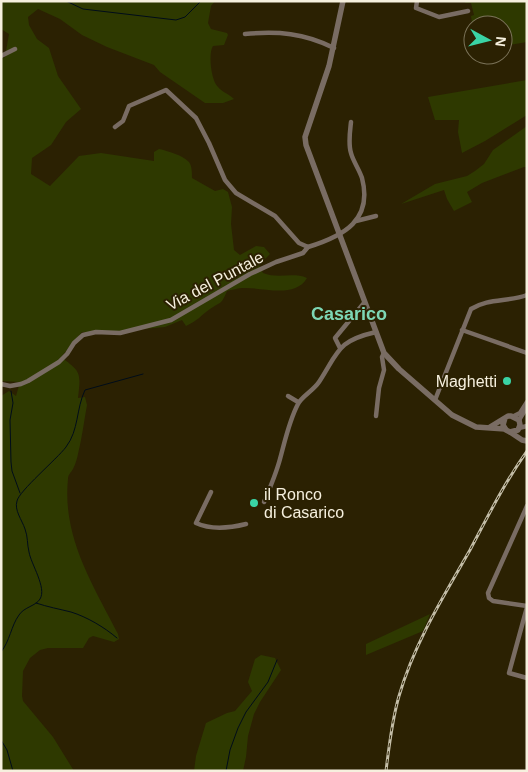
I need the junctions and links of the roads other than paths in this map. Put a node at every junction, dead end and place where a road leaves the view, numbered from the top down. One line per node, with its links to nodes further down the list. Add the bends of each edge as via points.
1 (343, 1): 5 (street)
2 (417, 1): 3 (street, via 416,8 439,17)
3 (468, 11)
4 (245, 34): 5 (street, via 293,34)
5 (334, 48): 12 (street, via 305,137)
6 (15, 49): 7 (street)
7 (1, 56)
8 (351, 122): 11 (street, via 351,153 362,177 364,192 364,208)
9 (115, 127): 13 (street, via 123,121 129,106 166,90 196,118 224,180 236,193 274,216 299,243)
10 (376, 216): 11 (street)
11 (356, 222): 12 (street)
12 (340, 236): 13 (street, Via del Puntale); 15 (street)
13 (308, 247): 21 (street, Via del Puntale, via 302,253 250,274 171,320 120,333 83,335 59,362 28,381 10,386)
14 (527, 295): 16 (street, via 478,305 472,309)
15 (364, 303): 17 (street); 18 (street, via 335,338)
16 (462, 330): 20 (street); 23 (street)
17 (376, 332): 18 (street, via 360,336); 19 (street)
18 (340, 348): 24 (street, via 313,390)
19 (384, 352): 23 (street); 27 (street)
20 (527, 353)
21 (1, 384)
22 (288, 396): 24 (street)
23 (435, 400): 31 (street, via 470,425)
24 (298, 402): 35 (street)
25 (527, 402): 29 (street)
26 (527, 407): 29 (street)
27 (376, 416)
28 (505, 418): 29 (street, via 508,416); 31 (street); 32 (street, via 503,423)
29 (518, 423): 30 (street); 32 (street, via 516,432); 33 (street)
30 (527, 425)
31 (488, 428): 32 (street)
32 (508, 431): 33 (street)
33 (527, 441)
34 (211, 492): 37 (street, via 196,523 207,528)
35 (264, 502)
36 (527, 506): 38 (street, via 488,593 493,601)
37 (246, 524)
38 (527, 606): 39 (street, via 509,672)
39 (527, 678)

